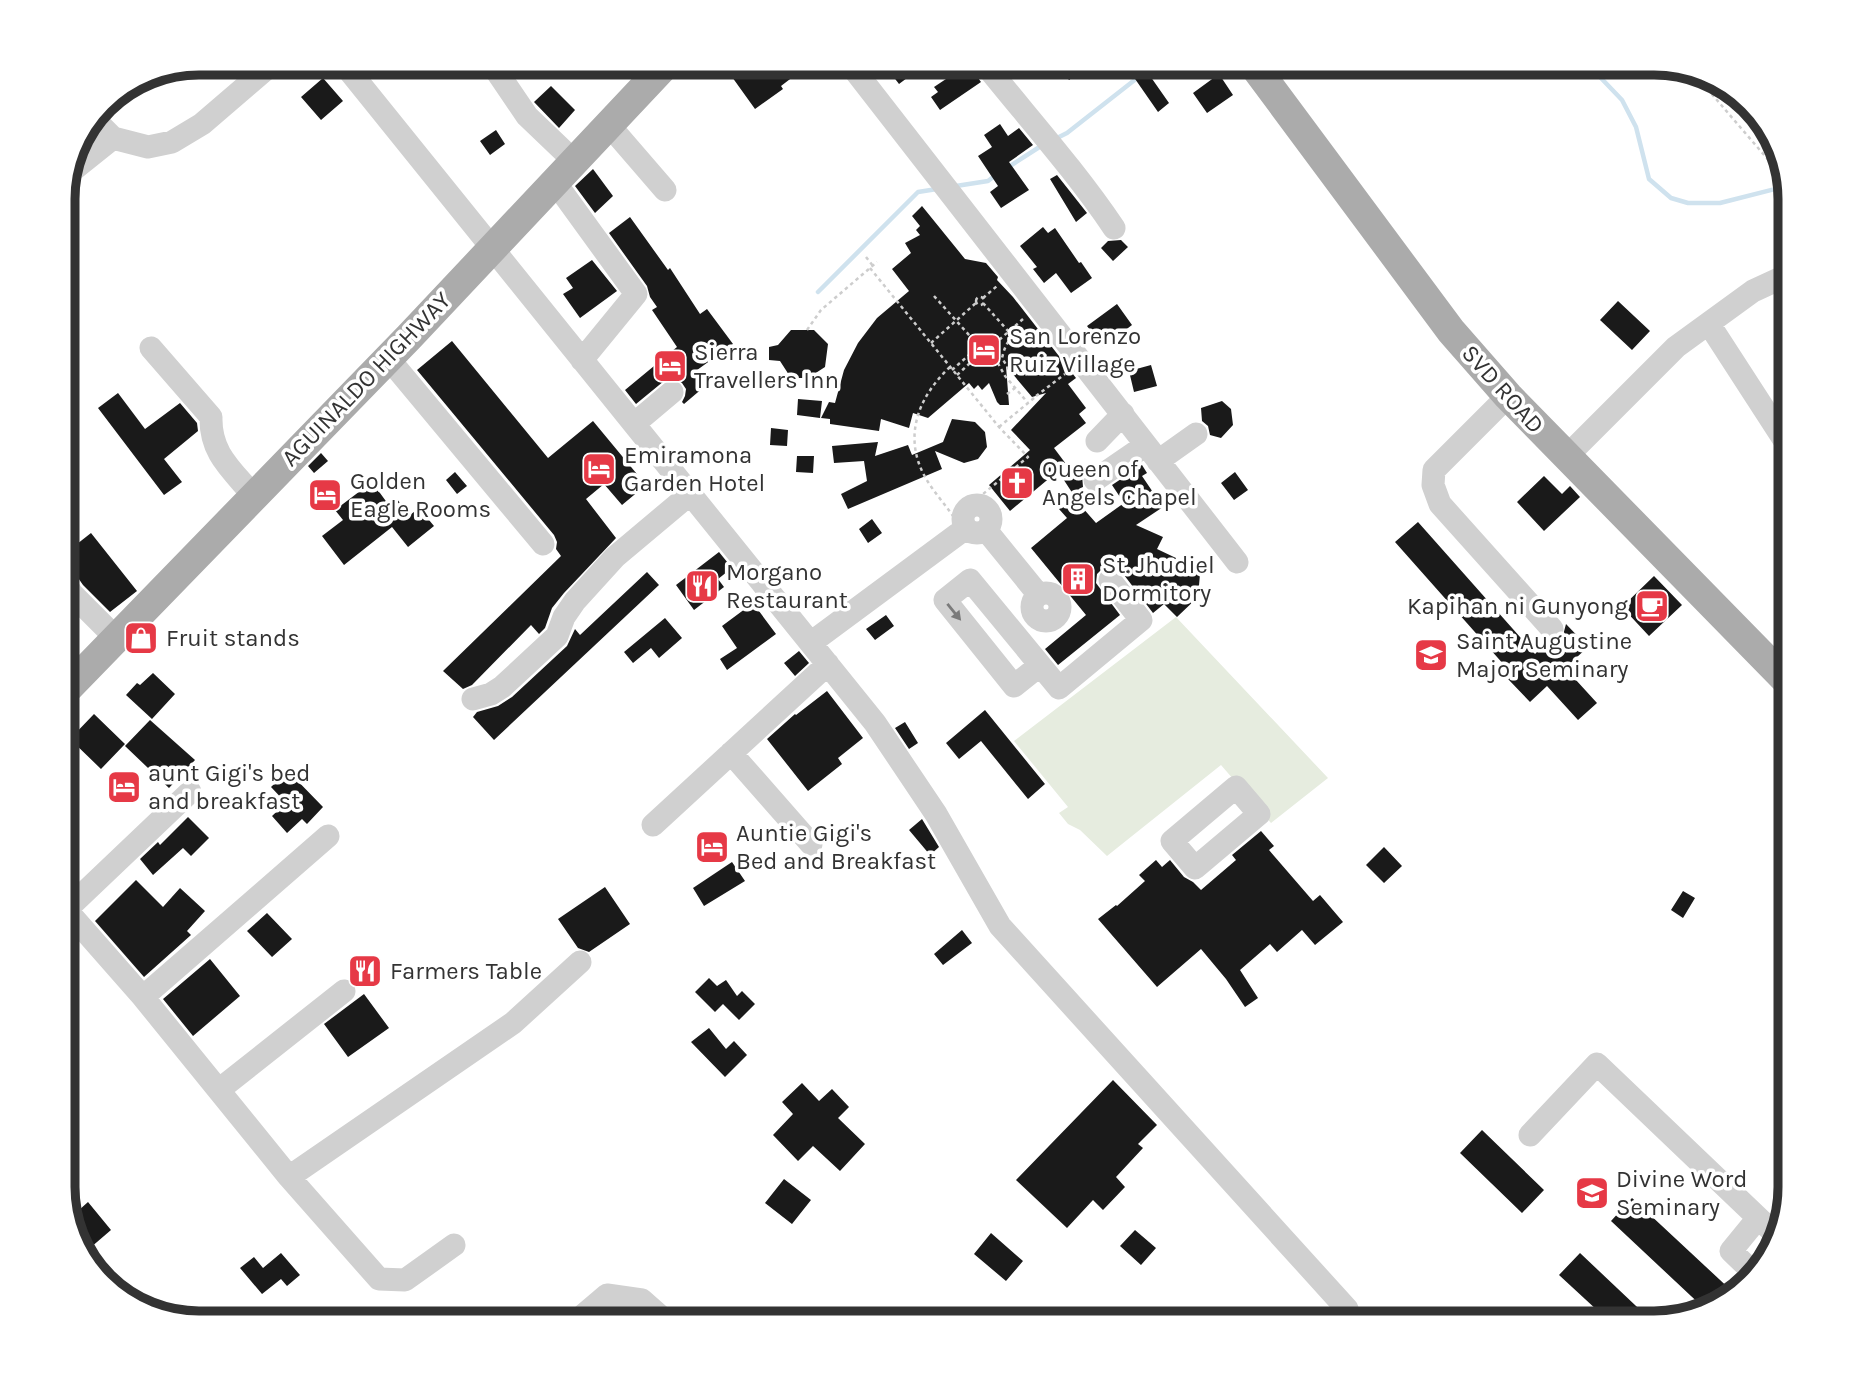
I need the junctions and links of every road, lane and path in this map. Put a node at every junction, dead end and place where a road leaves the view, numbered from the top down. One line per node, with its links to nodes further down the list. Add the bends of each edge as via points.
1 (260, 75): 11 (street, via 202,124 172,142 148,146)
2 (353, 75): 17 (street)
3 (499, 75): 14 (street)
4 (655, 75): 9 (main road, AGUINALDO HIGHWAY)
5 (858, 75): 52 (street)
6 (994, 75): 16 (street, via 1084,183)
7 (1261, 75): 49 (main road, SVD ROAD, via 1451,331)
8 (1706, 87): 12 (path)
9 (608, 124): 14 (main road, AGUINALDO HIGHWAY); 15 (street)
10 (100, 125): 11 (street)
11 (113, 138): 13 (street)
12 (1771, 163)
13 (80, 164)
14 (564, 170): 17 (main road, AGUINALDO HIGHWAY); 42 (street, via 636,294)
15 (665, 190)
16 (1114, 228)
17 (491, 248): 41 (main road, AGUINALDO HIGHWAY); 42 (street)
18 (866, 257): 20 (path)
19 (877, 262): 20 (path)
20 (872, 267): 32 (path, via 821,310); 34 (path)
21 (1778, 279): 31 (street, via 1753,291)
22 (1004, 280): 24 (path)
23 (934, 296): 29 (path)
24 (983, 298): 25 (path, via 978,297); 26 (path)
25 (977, 302): 26 (path); 29 (path)
26 (983, 303): 30 (path)
27 (1031, 313): 33 (path)
28 (1006, 319): 30 (path)
29 (957, 321): 34 (path); 35 (path)
30 (1001, 323): 33 (path)
31 (1709, 324): 55 (street); 59 (street, via 1676,346)
32 (807, 330)
33 (1009, 332): 38 (path, via 999,340)
34 (931, 343): 43 (path)
35 (978, 346): 37 (path, via 986,344); 39 (path); 43 (path)
36 (151, 348): 62 (street, via 211,417 217,453)
37 (988, 349): 38 (path); 39 (path)
38 (996, 351): 45 (path, via 995,358)
39 (981, 353): 44 (path)
40 (1045, 355): 40 (path, via 1044,345 1029,333 1017,334 1005,345 1002,358 1010,371 1025,375 1037,370); 51 (path, via 1068,372)
41 (388, 358): 62 (main road, AGUINALDO HIGHWAY); 64 (street)
42 (582, 360): 53 (street)
43 (951, 368): 44 (path); 63 (path, via 928,393 913,437 914,448 924,476)
44 (957, 375): 54 (path)
45 (1015, 388): 48 (path); 50 (path)
46 (671, 392): 53 (street)
47 (1029, 393): 50 (path)
48 (1007, 394)
49 (1508, 396): 59 (main road, SVD ROAD); 68 (street, via 1434,470 1433,485 1440,504)
50 (1023, 398): 51 (path)
51 (1028, 403): 54 (path)
52 (1123, 414): 57 (street); 58 (street)
53 (634, 424): 61 (street)
54 (999, 427): 63 (path, via 1028,457 983,494 993,505)
55 (1778, 430)
56 (1196, 434): 58 (street)
57 (1097, 441)
58 (1152, 453): 60 (street); 65 (street)
59 (1566, 457): 74 (main road, SVD ROAD)
60 (1095, 480)
61 (690, 494): 71 (street); 76 (street, via 615,557 575,601 557,636 502,687)
62 (253, 495): 70 (main road, AGUINALDO HIGHWAY)
63 (976, 524): 69 (street, via 1036,605); 71 (street)
64 (543, 544)
65 (1237, 562)
66 (1110, 579): 73 (street, via 1141,620 1059,688)
67 (76, 598): 70 (street)
68 (1552, 629)
69 (1014, 634): 73 (street); 73 (street, one-way to 73, via 970,580 945,600 1014,686)
70 (117, 639): 75 (main road, AGUINALDO HIGHWAY)
71 (812, 642): 72 (street)
72 (828, 664): 77 (street); 95 (street, via 876,723 936,814 1000,926)
73 (1039, 666)
74 (1778, 672)
75 (76, 680)
76 (473, 699)
77 (731, 753): 79 (street); 81 (street)
78 (190, 792): 82 (street)
79 (653, 825)
80 (328, 836): 86 (street)
81 (811, 844)
82 (76, 898)
83 (76, 921): 86 (street)
84 (580, 962): 89 (street, via 513,1023)
85 (344, 991): 87 (street)
86 (143, 997): 87 (street)
87 (220, 1089): 89 (street)
88 (1530, 1135): 90 (street, via 1597,1064)
89 (289, 1177): 91 (street, via 379,1279 405,1280)
90 (1766, 1226): 92 (street, via 1731,1251)
91 (454, 1245)
92 (1748, 1267)
93 (588, 1311): 94 (street, via 607,1294 642,1300)
94 (654, 1311)
95 (1347, 1311)

